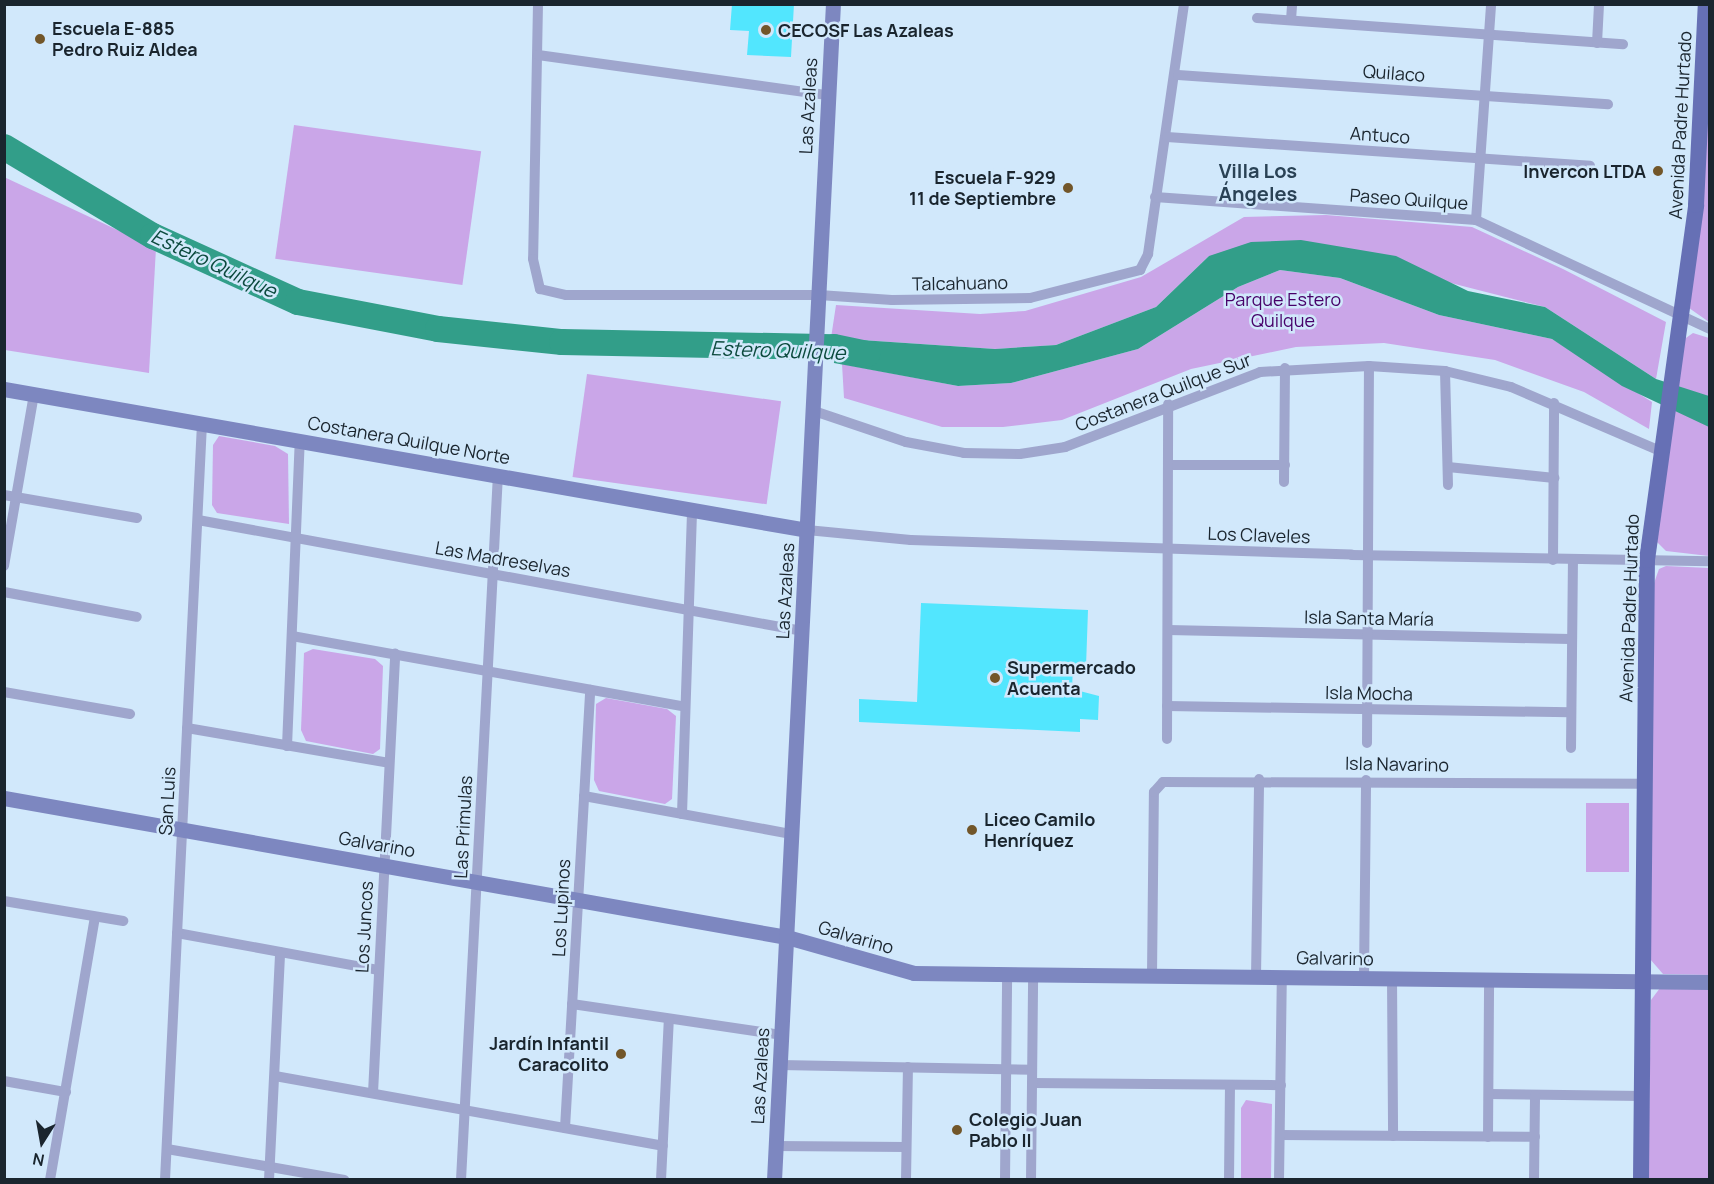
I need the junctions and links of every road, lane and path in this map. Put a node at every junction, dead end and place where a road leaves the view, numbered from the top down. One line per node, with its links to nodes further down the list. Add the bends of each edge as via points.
1 (538, 4): 13 (street)
2 (833, 4): 15 (main road, Las Azaleas)
3 (1184, 4): 14 (street, Talcahuano)
4 (1292, 4): 9 (street)
5 (1491, 4): 10 (street)
6 (1599, 4): 11 (street)
7 (1706, 4): 24 (main road, Avenida Padre Hurtado, via 1696,205)
8 (1257, 18): 9 (street)
9 (1291, 20): 10 (street)
10 (1490, 34): 11 (street); 16 (street)
11 (1597, 43): 12 (street)
12 (1623, 44)
13 (538, 55): 15 (street); 23 (street, Talcahuano, via 533,259 540,289 566,295)
14 (1178, 75): 16 (street, Quilaco); 18 (street, Talcahuano)
15 (827, 95): 23 (main road, Las Azaleas)
16 (1485, 96): 17 (street, Quilaco); 19 (street)
17 (1608, 104)
18 (1167, 137): 19 (street, Antuco); 21 (street, Talcahuano)
19 (1482, 159): 20 (street, Antuco); 22 (street)
20 (1590, 166)
21 (1155, 197): 22 (street, Paseo Quilque); 23 (street, Talcahuano, via 1148,254 1140,270 1030,298 892,300)
22 (1476, 220): 24 (street, Paseo Quilque)
23 (819, 294): 33 (main road, Las Azaleas)
24 (1680, 319): 25 (street, Paseo Quilque); 36 (main road, Avenida Padre Hurtado)
25 (1710, 329)
26 (1369, 366): 27 (street, Costanera Quilque Sur); 28 (street, Costanera Quilque Sur); 52 (street)
27 (1285, 368): 32 (street, Costanera Quilque Sur); 38 (street)
28 (1445, 371): 31 (street, Costanera Quilque Sur); 39 (street)
29 (4, 389): 30 (main road, Costanera Quilque Norte)
30 (34, 394): 34 (main road, Costanera Quilque Norte); 45 (street)
31 (1554, 403): 36 (street, Costanera Quilque Sur); 41 (street)
32 (1168, 404): 33 (street, Costanera Quilque Sur, via 1065,447 1020,454 964,453 918,444); 37 (street)
33 (813, 411): 49 (main road, Las Azaleas)
34 (202, 423): 35 (main road, Costanera Quilque Norte); 48 (street, San Luis)
35 (300, 441): 40 (main road, Costanera Quilque Norte); 50 (street)
36 (1660, 451): 55 (main road, Avenida Padre Hurtado)
37 (1169, 465): 38 (street); 51 (street)
38 (1285, 465): 42 (street)
39 (1448, 467): 41 (street); 43 (street)
40 (498, 475): 46 (main road, Costanera Quilque Norte); 58 (street, Las Primulas)
41 (1554, 478): 53 (street)
42 (1284, 482)
43 (1448, 485)
44 (4, 495): 45 (street)
45 (16, 497): 47 (street); 57 (street)
46 (692, 510): 49 (main road, Costanera Quilque Norte); 60 (street)
47 (137, 518)
48 (198, 520): 50 (street, Las Madreselvas); 76 (street, San Luis)
49 (807, 530): 51 (street, Los Claveles, via 911,540); 63 (main road, Las Azaleas)
50 (297, 538): 58 (street, Las Madreselvas); 65 (street)
51 (1169, 548): 52 (street, Los Claveles); 62 (street)
52 (1366, 555): 53 (street, Los Claveles); 64 (street)
53 (1553, 560): 54 (street, Los Claveles)
54 (1573, 560): 55 (street, Los Claveles); 66 (street)
55 (1647, 560): 56 (street, Los Claveles); 84 (main road, Avenida Padre Hurtado)
56 (1710, 561)
57 (4, 566)
58 (493, 574): 60 (street, Las Madreselvas); 68 (street, Las Primulas)
59 (4, 592): 61 (street)
60 (688, 610): 63 (street, Las Madreselvas); 72 (street)
61 (137, 617)
62 (1168, 630): 64 (street, Isla Santa María); 71 (street)
63 (802, 631): 89 (main road, Las Azaleas)
64 (1367, 635): 66 (street, Isla Santa María); 73 (street)
65 (292, 636): 67 (street); 79 (street)
66 (1570, 639): 74 (street)
67 (394, 654): 68 (street); 81 (street, Los Juncos)
68 (488, 671): 69 (street); 91 (street, Las Primulas)
69 (590, 690): 72 (street); 85 (street, Los Lupinos)
70 (4, 692): 75 (street)
71 (1167, 706): 73 (street, Isla Mocha); 77 (street)
72 (686, 707): 87 (street)
73 (1367, 709): 74 (street, Isla Mocha); 78 (street)
74 (1570, 712): 80 (street)
75 (130, 714)
76 (187, 728): 79 (street); 88 (street, San Luis)
77 (1167, 738)
78 (1367, 743)
79 (287, 746): 81 (street)
80 (1571, 748)
81 (389, 763): 90 (street, Los Juncos)
82 (1259, 779): 83 (street, Isla Navarino); 102 (street, Isla Navarino, via 1174,779 1154,792); 103 (street)
83 (1366, 780): 84 (street, Isla Navarino); 105 (street)
84 (1644, 784): 108 (main road, Avenida Padre Hurtado)
85 (584, 796): 87 (street); 93 (street, Los Lupinos)
86 (4, 798): 88 (main road, Galvarino)
87 (682, 814): 89 (street)
88 (182, 829): 90 (main road, Galvarino); 96 (street, San Luis)
89 (792, 834): 97 (main road, Las Azaleas)
90 (384, 865): 91 (main road, Galvarino); 99 (street, Los Juncos)
91 (476, 882): 93 (main road, Galvarino); 127 (street, Las Primulas)
92 (4, 901): 94 (street)
93 (578, 901): 97 (main road, Galvarino); 110 (street, Los Lupinos)
94 (95, 917): 95 (street); 122 (street)
95 (123, 921)
96 (177, 933): 98 (street); 136 (street, San Luis)
97 (787, 937): 100 (main road, Galvarino, via 914,973); 112 (main road, Las Azaleas)
98 (280, 952): 99 (street); 117 (street)
99 (378, 970): 123 (street, Los Juncos)
100 (1007, 974): 101 (main road, Galvarino); 115 (street)
101 (1033, 974): 102 (main road, Galvarino); 116 (street)
102 (1152, 975): 103 (main road, Galvarino)
103 (1256, 977): 104 (main road, Galvarino)
104 (1282, 977): 105 (main road, Galvarino); 121 (street)
105 (1364, 978): 106 (main road, Galvarino)
106 (1392, 978): 107 (main road, Galvarino); 130 (street)
107 (1490, 979): 108 (main road, Galvarino); 124 (street)
108 (1642, 982): 109 (main road, Galvarino); 126 (main road, Avenida Padre Hurtado)
109 (1710, 982)
110 (572, 1004): 111 (street); 128 (street, Los Lupinos)
111 (669, 1018): 112 (street); 133 (street)
112 (782, 1035): 113 (main road, Las Azaleas)
113 (780, 1065): 114 (street); 134 (main road, Las Azaleas)
114 (908, 1067): 115 (street); 135 (street)
115 (1006, 1069): 116 (street); 146 (street)
116 (1032, 1070): 119 (street)
117 (274, 1077): 123 (street); 137 (street)
118 (4, 1081): 122 (street)
119 (1032, 1083): 120 (street); 147 (street)
120 (1230, 1085): 121 (street); 148 (street)
121 (1281, 1085): 129 (street)
122 (66, 1092): 138 (street)
123 (373, 1093): 127 (street)
124 (1489, 1094): 125 (street); 131 (street)
125 (1535, 1095): 126 (street); 132 (street)
126 (1643, 1096): 151 (main road, Avenida Padre Hurtado)
127 (465, 1110): 128 (street); 142 (street, Las Primulas)
128 (565, 1128): 133 (street)
129 (1280, 1135): 130 (street); 149 (street)
130 (1393, 1136): 131 (street)
131 (1488, 1137): 132 (street)
132 (1535, 1137): 150 (street)
133 (663, 1146): 143 (street)
134 (776, 1146): 135 (street); 144 (main road, Las Azaleas)
135 (906, 1147): 145 (street)
136 (167, 1149): 137 (street); 139 (street, San Luis)
137 (270, 1167): 140 (street); 141 (street)
138 (50, 1179)
139 (165, 1179)
140 (269, 1179)
141 (344, 1179)
142 (461, 1179)
143 (661, 1179)
144 (774, 1179)
145 (906, 1179)
146 (1005, 1179)
147 (1031, 1179)
148 (1229, 1179)
149 (1280, 1179)
150 (1534, 1179)
151 (1641, 1179)

